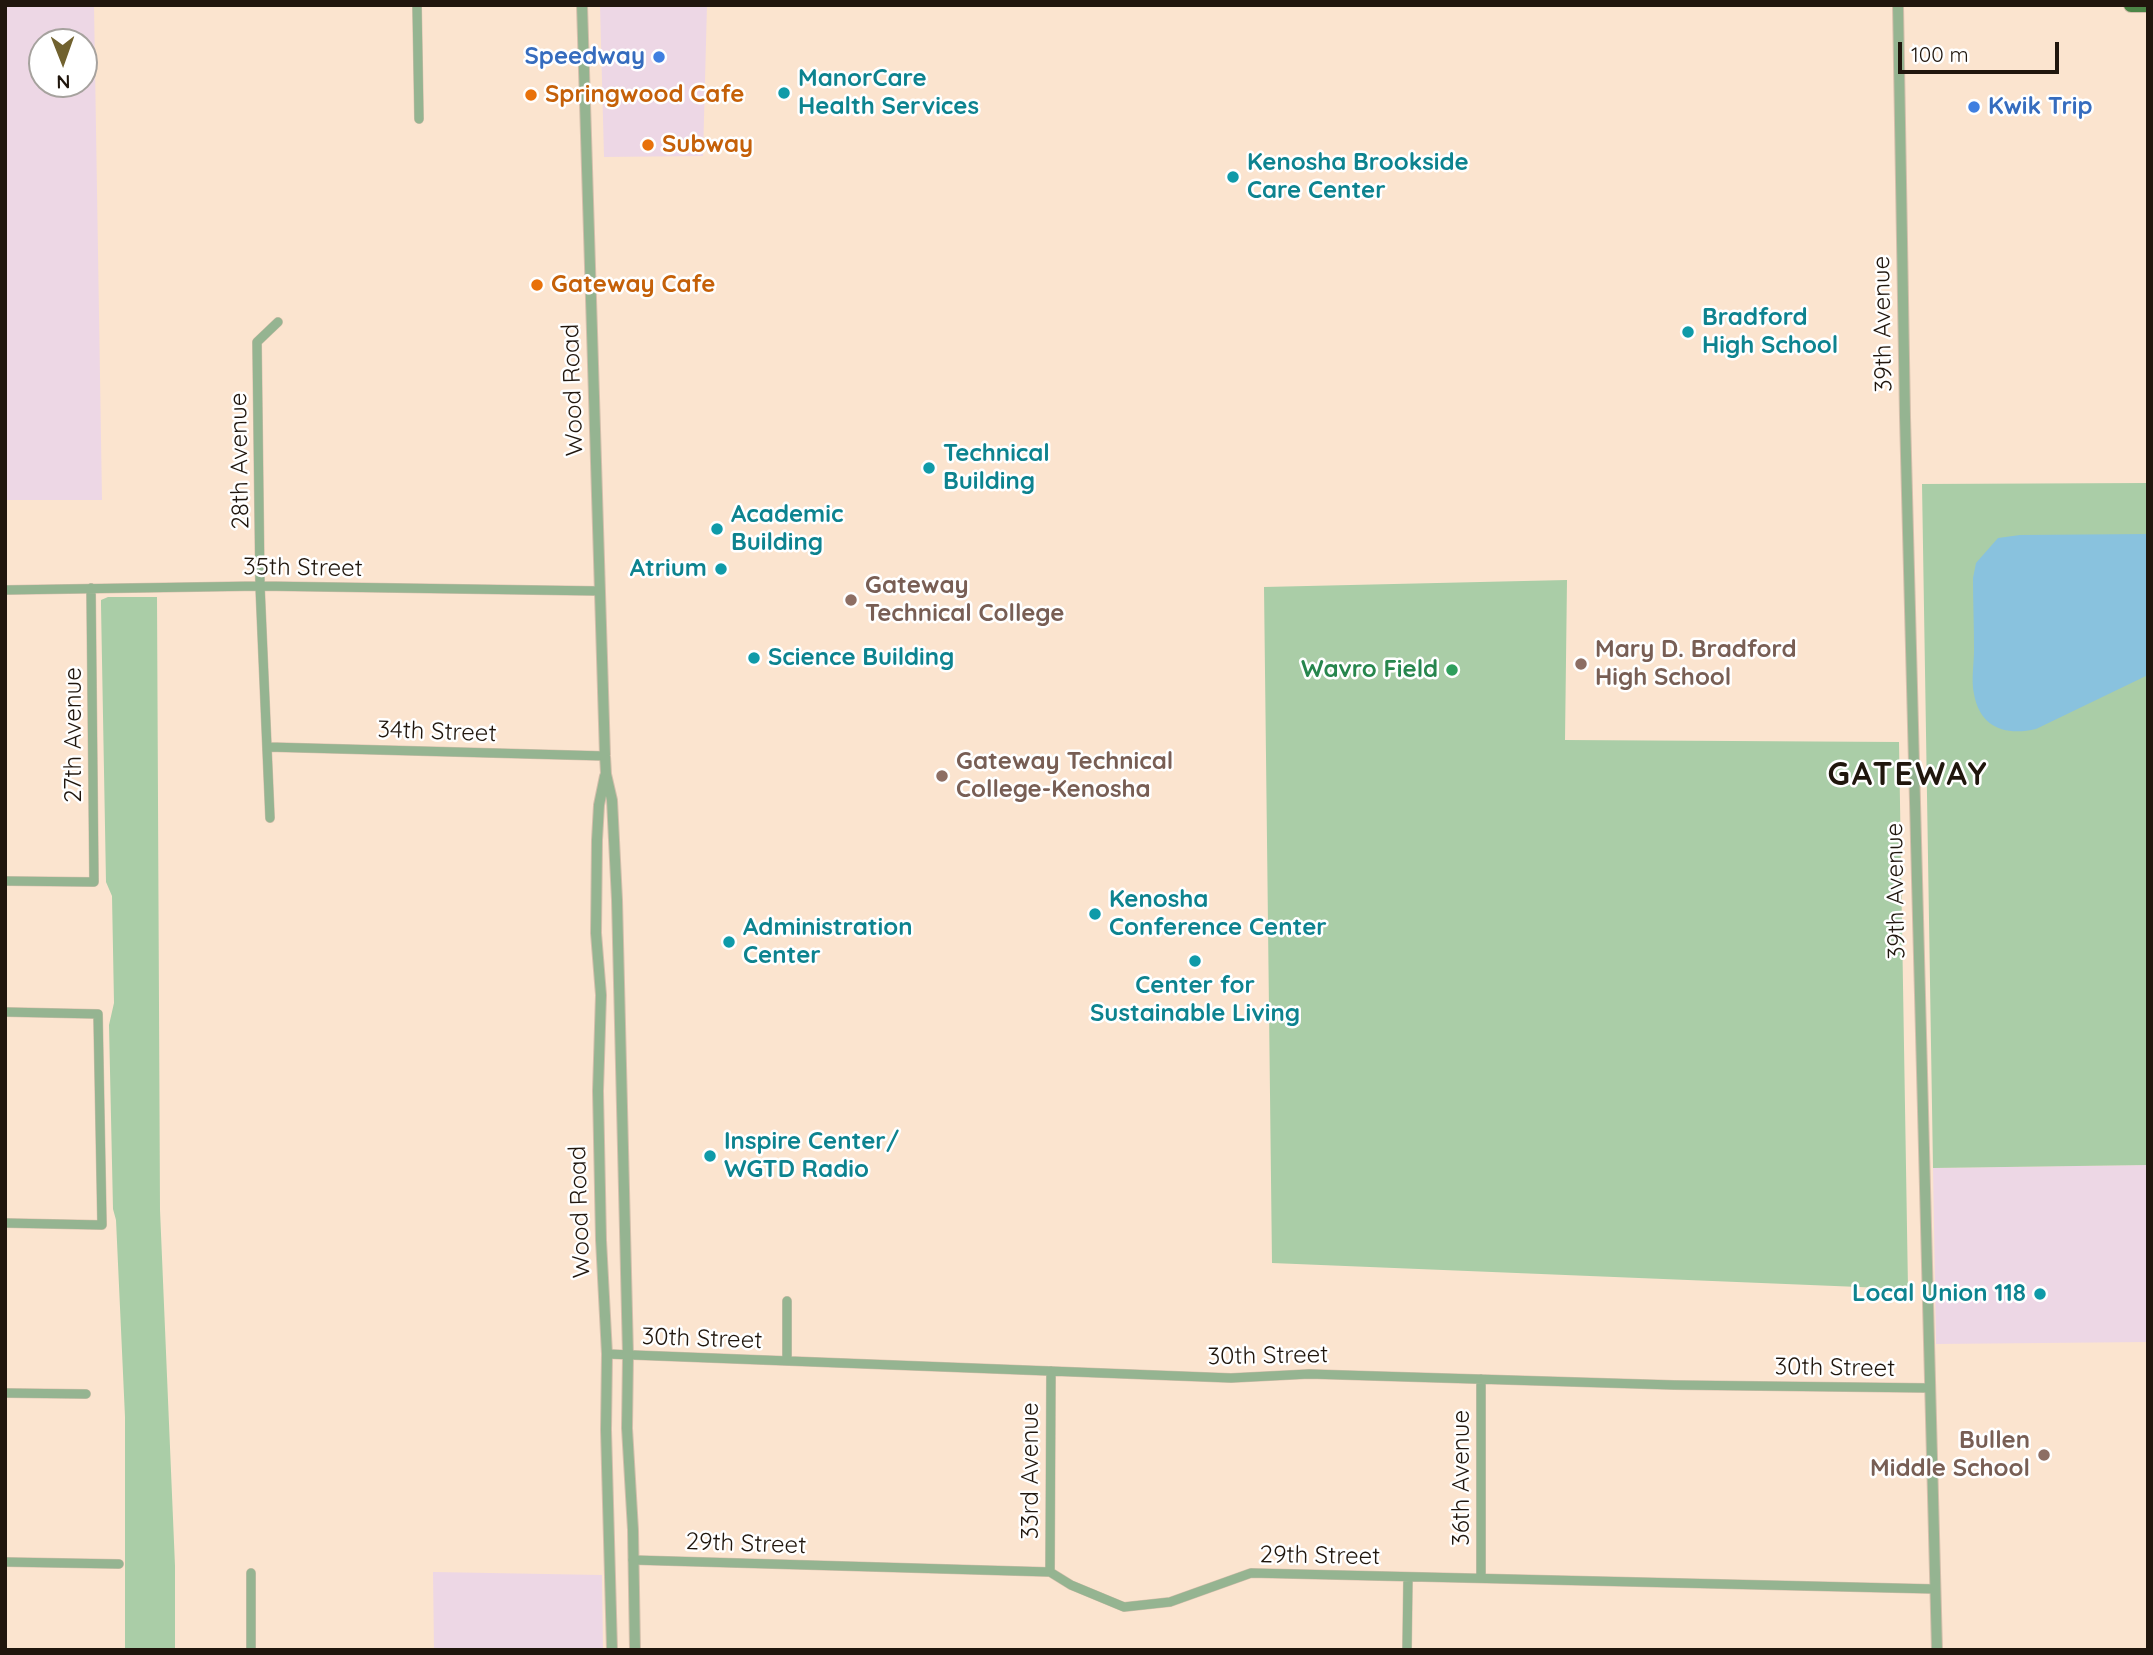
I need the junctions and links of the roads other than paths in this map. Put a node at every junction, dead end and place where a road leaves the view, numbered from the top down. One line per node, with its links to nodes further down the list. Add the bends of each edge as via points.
1 (416, 5): 6 (street)
2 (582, 5): 11 (street, Wood Road)
3 (1898, 5): 25 (street, 39th Avenue)
4 (2130, 5): 5 (main road)
5 (2148, 5)
6 (419, 118)
7 (278, 321): 8 (street, 28th Avenue, via 257,342)
8 (260, 586): 9 (street, 35th Street); 11 (street, 35th Street); 12 (street, 28th Avenue)
9 (91, 588): 10 (street, 35th Street); 16 (street, 27th Avenue, via 94,882)
10 (5, 590)
11 (600, 591): 13 (street, Wood Road)
12 (268, 747): 13 (street, 34th Street); 15 (street, 28th Avenue)
13 (605, 756): 14 (street, Wood Road)
14 (606, 774): 20 (street, Wood Road, via 599,805 596,933); 21 (street, Wood Road, via 612,800 617,900)
15 (270, 818)
16 (5, 881)
17 (5, 1012): 18 (street, via 98,1014 102,1225)
18 (5, 1223)
19 (787, 1301): 22 (street)
20 (607, 1354): 21 (street, 30th Street); 37 (street, Wood Road)
21 (628, 1355): 22 (street, 30th Street); 28 (street, Wood Road, via 626,1428)
22 (787, 1361): 23 (street, 30th Street)
23 (1051, 1371): 24 (street, 30th Street, via 1231,1378 1309,1374); 31 (street, 33rd Avenue)
24 (1481, 1379): 25 (street, 30th Street); 34 (street, 36th Avenue)
25 (1930, 1388): 35 (street, 39th Avenue)
26 (5, 1393): 27 (street)
27 (86, 1394)
28 (633, 1559): 31 (street, 29th Street); 38 (street, Wood Road)
29 (5, 1562): 30 (street)
30 (119, 1564)
31 (1050, 1572): 33 (street, 29th Street, via 1071,1586 1124,1607 1170,1602 1251,1573)
32 (251, 1573): 36 (street)
33 (1408, 1577): 34 (street, 29th Street); 39 (street)
34 (1481, 1577): 35 (street, 29th Street)
35 (1935, 1589): 40 (street, 39th Avenue)
36 (251, 1650)
37 (612, 1650)
38 (635, 1650)
39 (1407, 1650)
40 (1937, 1650)

